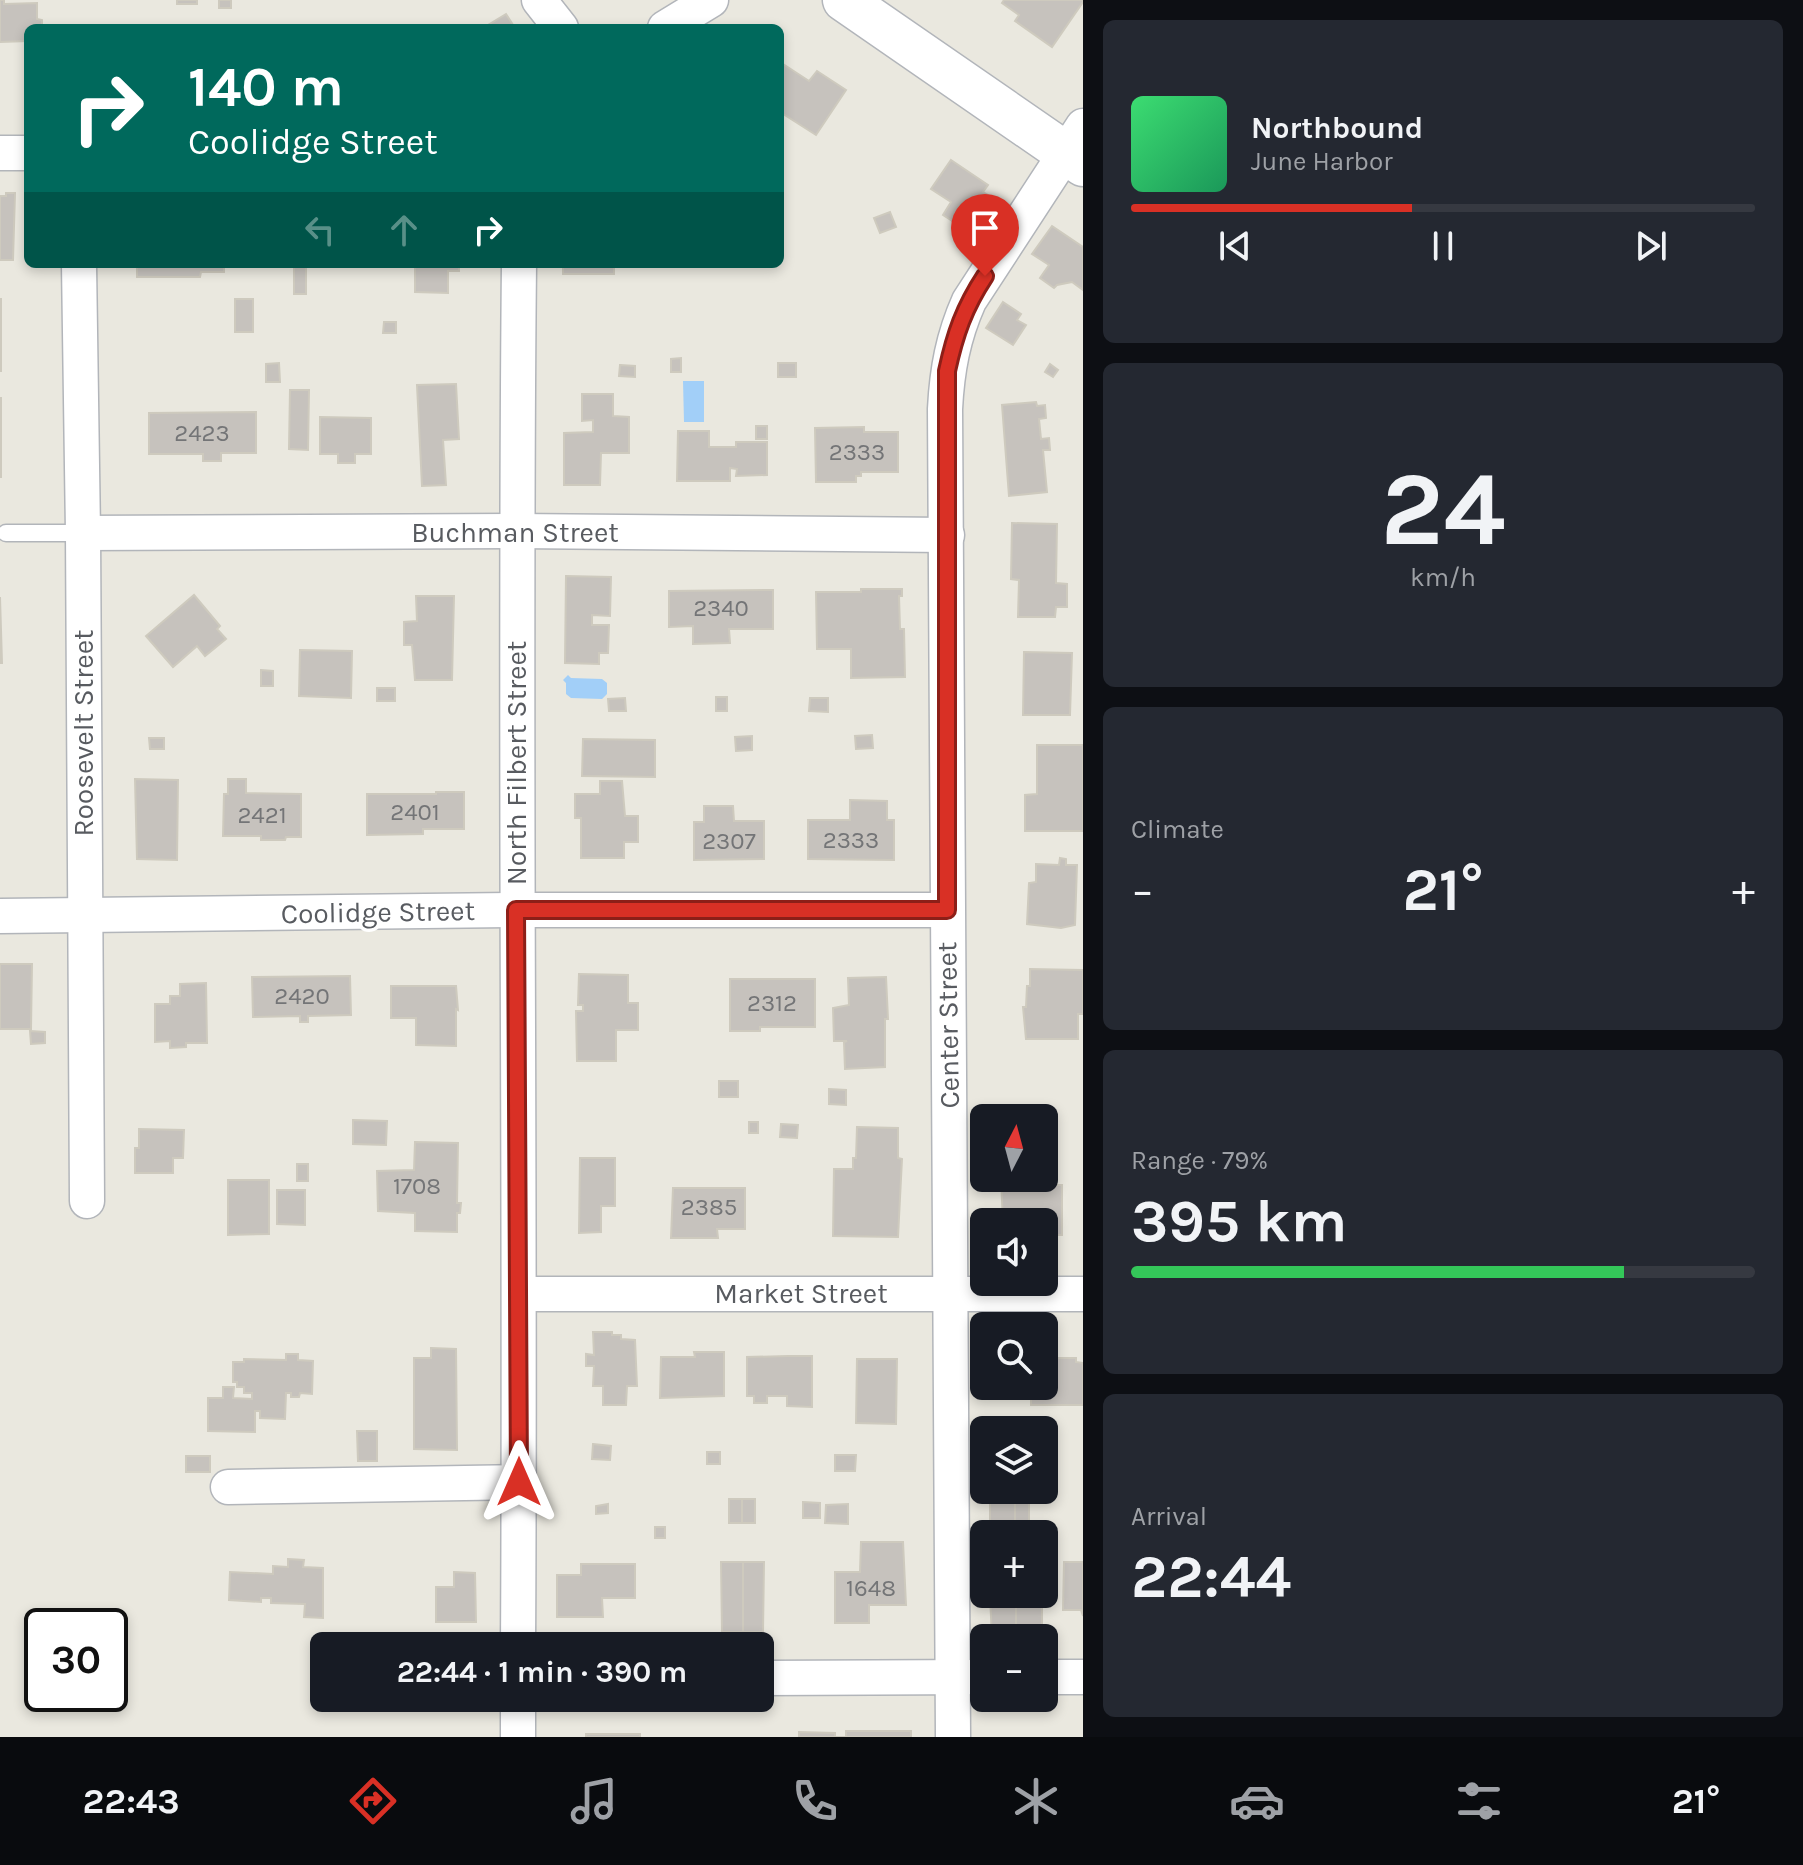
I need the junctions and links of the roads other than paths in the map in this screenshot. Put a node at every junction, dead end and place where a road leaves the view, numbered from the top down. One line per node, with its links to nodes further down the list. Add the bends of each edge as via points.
1 (539, 0): 4 (street)
2 (711, 0): 5 (street)
3 (844, 0): 6 (street)
4 (558, 24)
5 (672, 24)
6 (1077, 148): 14 (street, Center Street, via 969,301 955,332 945,409)
7 (0, 153): 8 (street)
8 (24, 153)
9 (79, 268): 13 (street, Roosevelt Street)
10 (519, 268): 11 (street, North Filbert Street)
11 (516, 531): 13 (street, Buchman Street); 14 (street, Buchman Street); 15 (street, North Filbert Street)
12 (6, 533): 13 (lane)
13 (83, 533): 18 (street, Roosevelt Street)
14 (947, 535): 16 (street, Center Street)
15 (516, 910): 16 (street, Coolidge Street); 18 (street, Coolidge Street); 21 (street, North Filbert Street)
16 (947, 910): 20 (street, Center Street)
17 (0, 916): 18 (street, Coolidge Street)
18 (83, 917): 19 (street, Roosevelt Street)
19 (87, 1201)
20 (951, 1293): 21 (street, Market Street); 22 (street, Market Street); 26 (street, Center Street)
21 (520, 1294): 23 (street, North Filbert Street)
22 (1083, 1294)
23 (519, 1482): 24 (street); 25 (street, North Filbert Street)
24 (228, 1487)
25 (518, 1632)
26 (968, 1677): 29 (street); 32 (street, Center Street)
27 (1058, 1677): 28 (street)
28 (1083, 1677)
29 (774, 1678)
30 (518, 1712): 31 (street)
31 (518, 1737)
32 (953, 1737)

